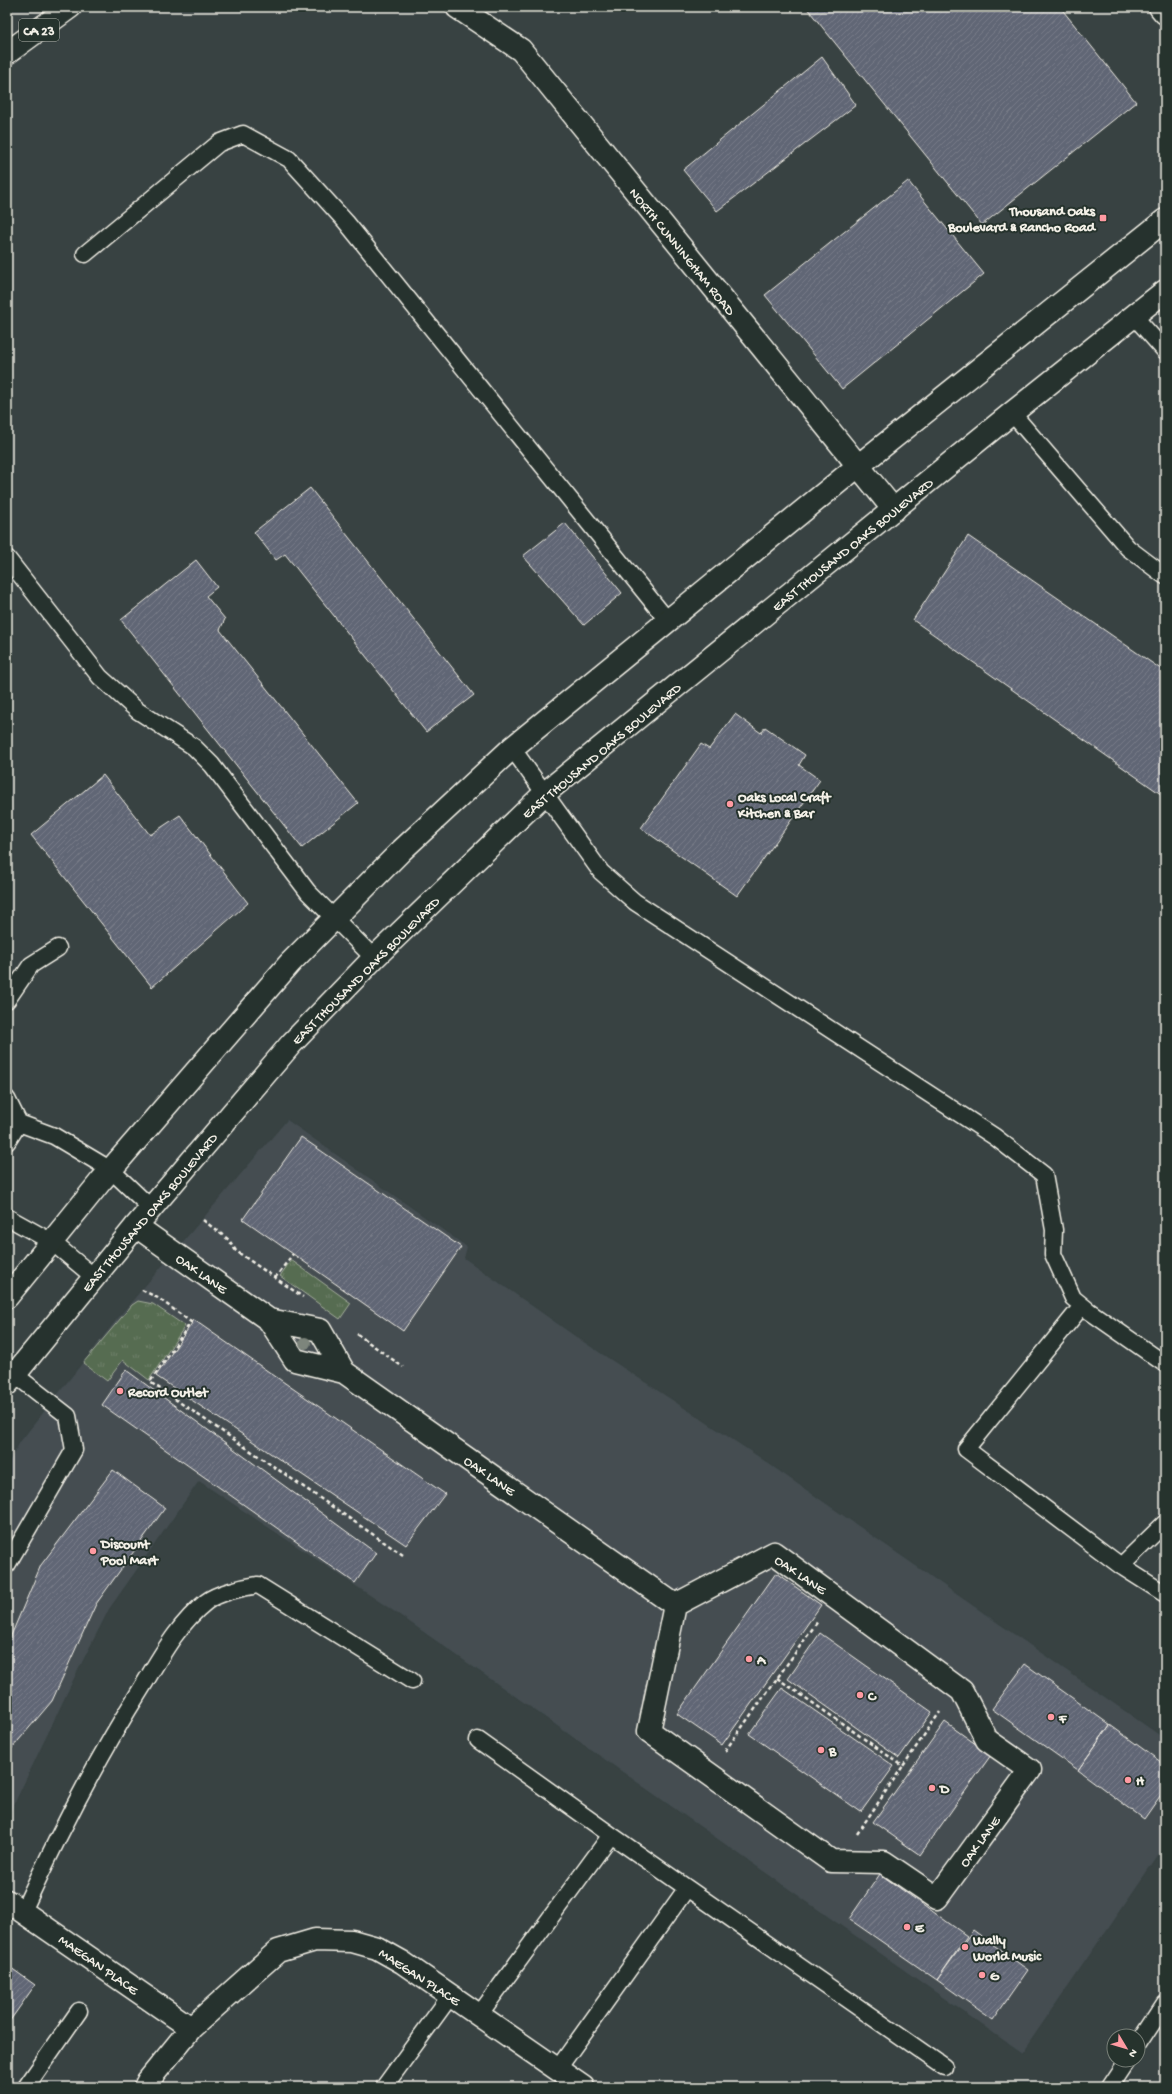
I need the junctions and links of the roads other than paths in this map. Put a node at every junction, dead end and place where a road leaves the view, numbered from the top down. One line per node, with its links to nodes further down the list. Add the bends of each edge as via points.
1 (70, 7): 5 (main road, CA 23)
2 (458, 7): 12 (main road, NORTH CUNNINGHAM ROAD, via 521,50)
3 (1160, 7): 4 (main road)
4 (1165, 13)
5 (7, 53)
6 (1165, 220): 12 (main road)
7 (86, 254): 16 (lane, via 219,143 243,134 289,159 346,222)
8 (1165, 292): 9 (main road, EAST THOUSAND OAKS BOULEVARD)
9 (1134, 316): 10 (lane); 11 (main road, EAST THOUSAND OAKS BOULEVARD)
10 (1165, 352)
11 (1012, 413): 13 (main road, EAST THOUSAND OAKS BOULEVARD); 15 (lane, via 1128,548)
12 (858, 466): 13 (main road, NORTH CUNNINGHAM ROAD); 16 (main road)
13 (894, 510): 18 (main road, EAST THOUSAND OAKS BOULEVARD)
14 (7, 558): 19 (lane, via 100,677 138,711 194,747 212,765 308,892)
15 (1165, 576)
16 (668, 621): 17 (main road)
17 (512, 748): 18 (lane); 19 (main road, via 402,850)
18 (545, 793): 21 (main road, EAST THOUSAND OAKS BOULEVARD); 33 (lane, via 601,872 635,902 995,1137 1044,1175 1054,1230 1053,1254 1073,1298)
19 (334, 919): 21 (lane); 26 (main road, via 251,1007)
20 (58, 948): 22 (lane, via 31,965)
21 (374, 958): 27 (main road, EAST THOUSAND OAKS BOULEVARD, via 291,1044)
22 (7, 1000)
23 (7, 1099): 24 (lane)
24 (19, 1123): 25 (lane); 26 (lane, via 54,1136)
25 (7, 1142)
26 (111, 1170): 27 (lane); 30 (main road)
27 (151, 1208): 29 (main road, EAST THOUSAND OAKS BOULEVARD)
28 (7, 1216): 30 (lane)
29 (136, 1226): 31 (main road, EAST THOUSAND OAKS BOULEVARD); 34 (main road, OAK LANE)
30 (52, 1242): 31 (lane); 32 (main road)
31 (94, 1277): 37 (main road, EAST THOUSAND OAKS BOULEVARD)
32 (7, 1297)
33 (1082, 1306): 35 (lane); 40 (lane, via 966,1449)
34 (269, 1320): 36 (main road, OAK LANE, via 295,1360); 36 (main road, OAK LANE, via 320,1330)
35 (1165, 1364)
36 (344, 1372): 42 (main road, OAK LANE)
37 (11, 1379): 39 (lane, via 68,1416 74,1450)
38 (1165, 1523): 40 (lane)
39 (7, 1564)
40 (1121, 1566): 41 (lane)
41 (1165, 1594)
42 (675, 1605): 42 (main road, OAK LANE, via 648,1731 832,1861 884,1862 937,1898 1030,1770 987,1740 962,1691 774,1552)
43 (412, 1681): 47 (lane, via 258,1585 240,1588 207,1601 175,1634 107,1743 53,1846)
44 (478, 1740): 45 (lane)
45 (611, 1835): 46 (lane); 51 (lane)
46 (687, 1888): 54 (lane); 56 (lane)
47 (15, 1906): 52 (main road, MAEGAN PLACE)
48 (451, 1996): 51 (main road, MAEGAN PLACE); 52 (main road, MAEGAN PLACE, via 377,1948 352,1941 315,1940 278,1951); 59 (lane)
49 (1165, 2003): 53 (lane)
50 (79, 2011): 57 (lane)
51 (479, 2015): 56 (main road, MAEGAN PLACE)
52 (191, 2028): 58 (main road, MAEGAN PLACE)
53 (1146, 2032)
54 (944, 2067)
55 (1123, 2068): 61 (lane)
56 (557, 2070): 60 (main road, MAEGAN PLACE)
57 (26, 2087)
58 (145, 2087)
59 (384, 2087)
60 (583, 2087)
61 (1110, 2087)

